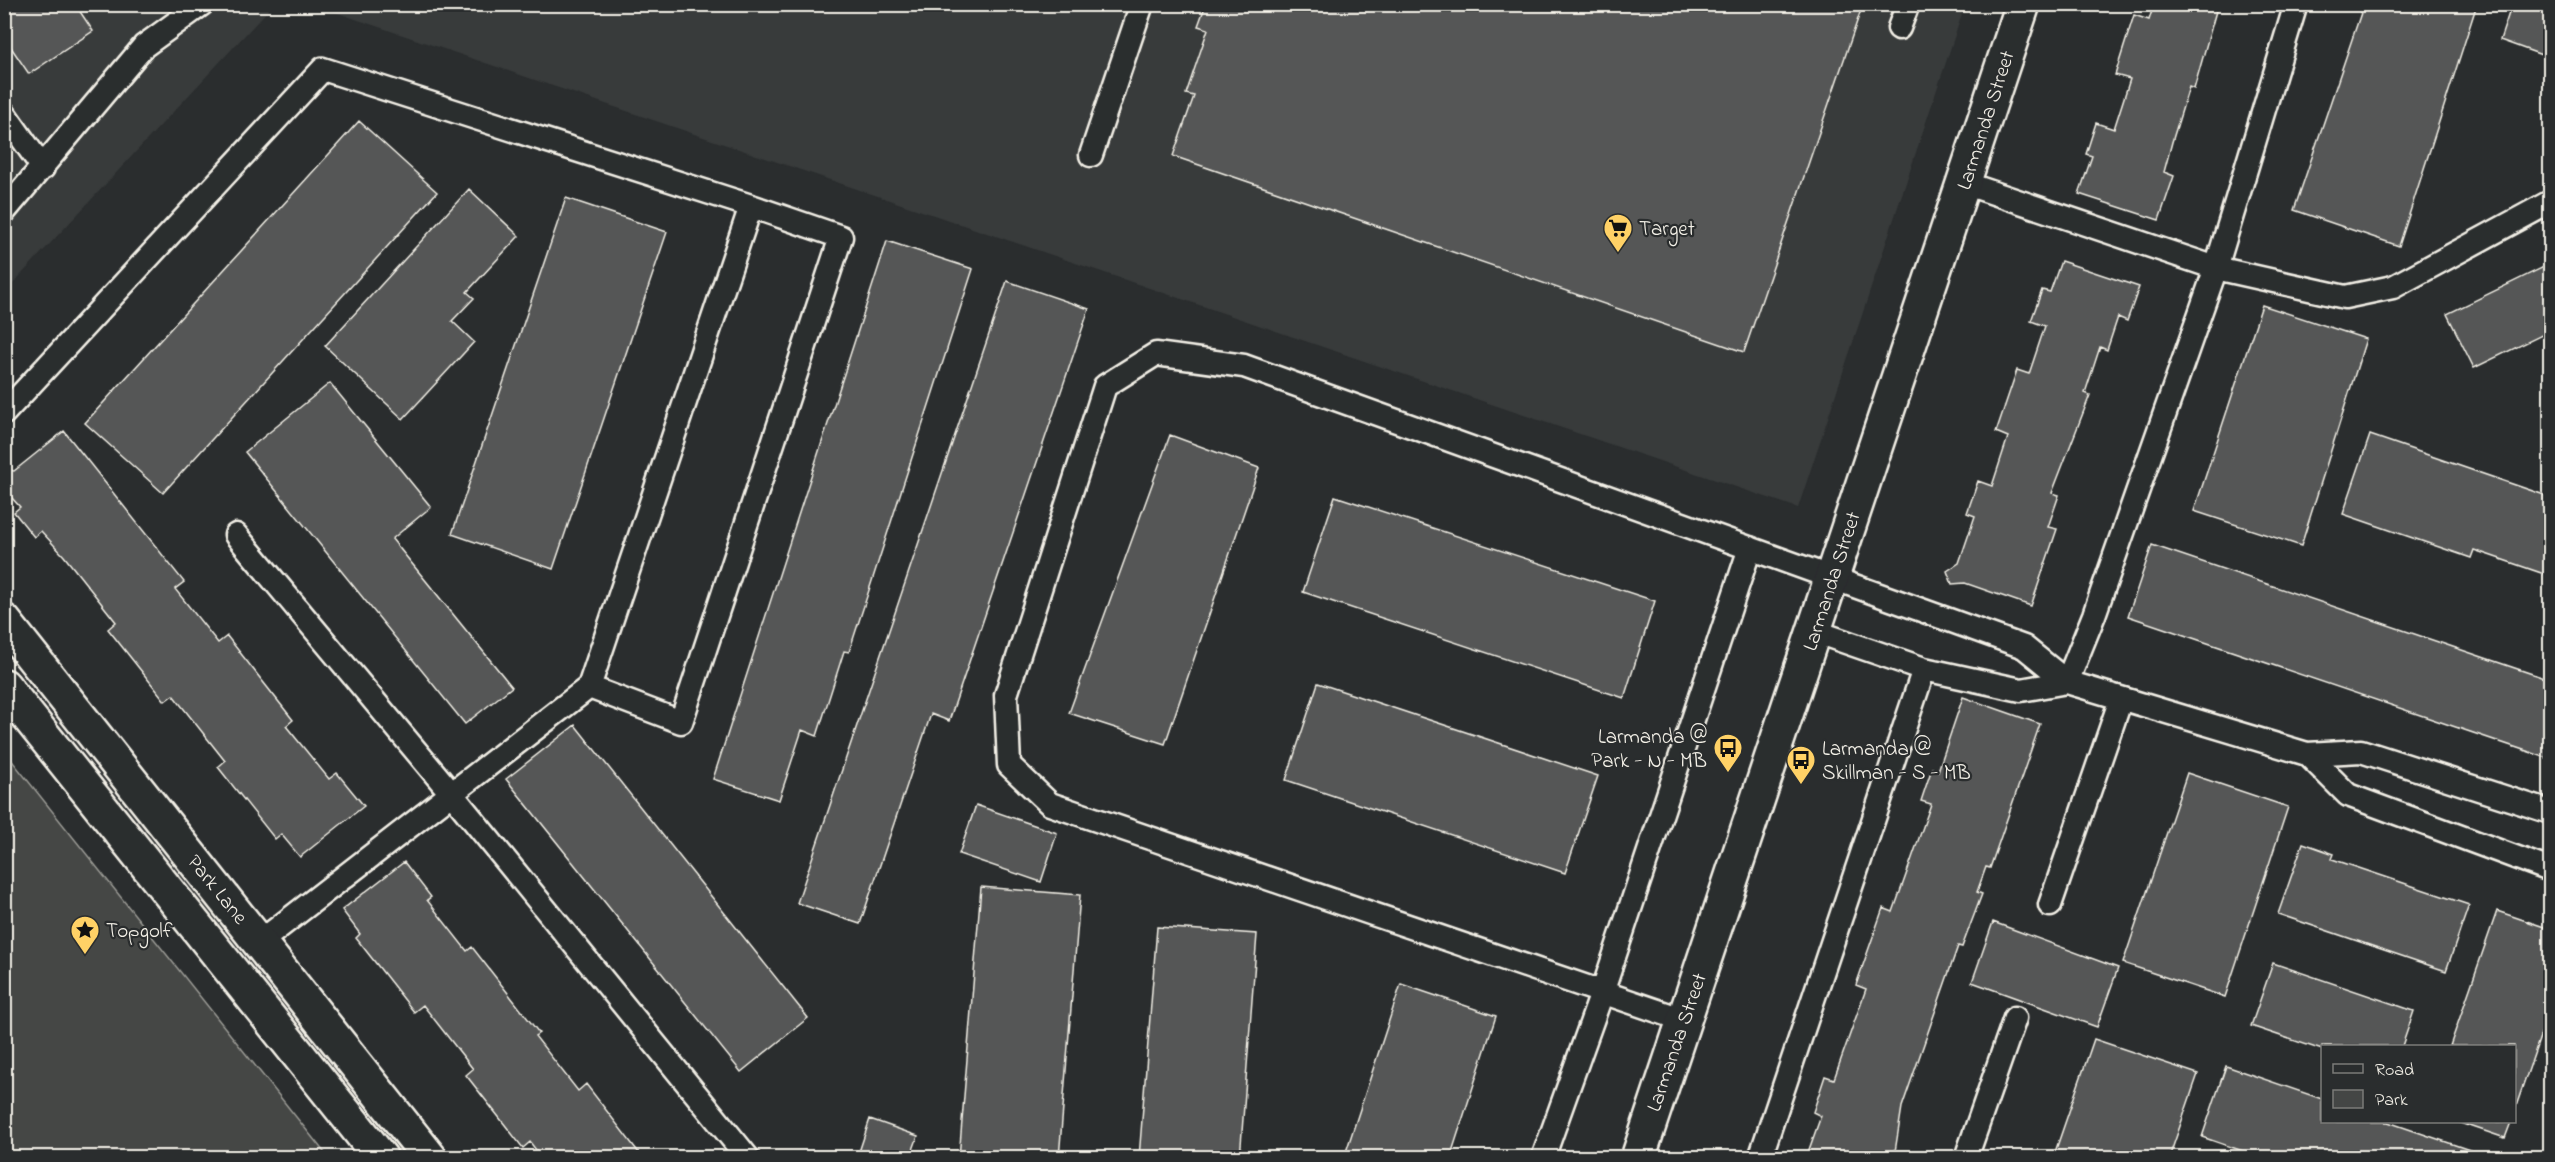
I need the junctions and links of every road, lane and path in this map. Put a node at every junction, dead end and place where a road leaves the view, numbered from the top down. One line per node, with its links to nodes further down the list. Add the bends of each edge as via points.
1 (202, 4): 10 (lane, via 144,46)
2 (1142, 4): 9 (lane)
3 (1908, 4): 6 (lane)
4 (2024, 4): 11 (main road, Larmanda Street)
5 (2296, 4): 15 (lane)
6 (1899, 28)
7 (4, 113): 8 (lane)
8 (12, 138): 10 (lane)
9 (1091, 155)
10 (43, 168): 14 (lane)
11 (1964, 183): 15 (lane); 19 (main road, Larmanda Street)
12 (2550, 202): 15 (lane, via 2393,287 2345,297)
13 (751, 206): 16 (lane, via 323,69); 25 (lane); 25 (lane, via 840,237 681,722)
14 (4, 212)
15 (2216, 268): 23 (lane)
16 (4, 413)
17 (236, 535): 28 (lane)
18 (1750, 548): 19 (lane); 33 (lane); 33 (lane, via 1244,366 1156,354 1105,386 1006,695 1009,765 1050,804)
19 (1831, 578): 21 (main road, Larmanda Street); 23 (lane, via 2024,647)
20 (4, 621): 32 (main road, Park Lane)
21 (1814, 631): 22 (lane); 35 (main road, Larmanda Street)
22 (1924, 669): 23 (lane, via 2021,690); 41 (lane)
23 (2067, 682): 26 (lane)
24 (4, 686): 36 (main road, Park Lane)
25 (589, 687): 28 (lane)
26 (2121, 699): 27 (lane); 31 (lane)
27 (2307, 754): 29 (lane, via 2361,751); 30 (lane, via 2348,795)
28 (451, 793): 32 (lane); 38 (lane)
29 (2550, 812)
30 (2550, 870)
31 (2050, 905)
32 (260, 942): 37 (main road, Park Lane)
33 (1602, 993): 35 (lane); 39 (lane)
34 (2015, 1018): 42 (lane)
35 (1684, 1020): 40 (main road, Larmanda Street)
36 (381, 1158)
37 (430, 1158)
38 (748, 1158)
39 (1543, 1158)
40 (1638, 1158)
41 (1760, 1158)
42 (1966, 1158)

